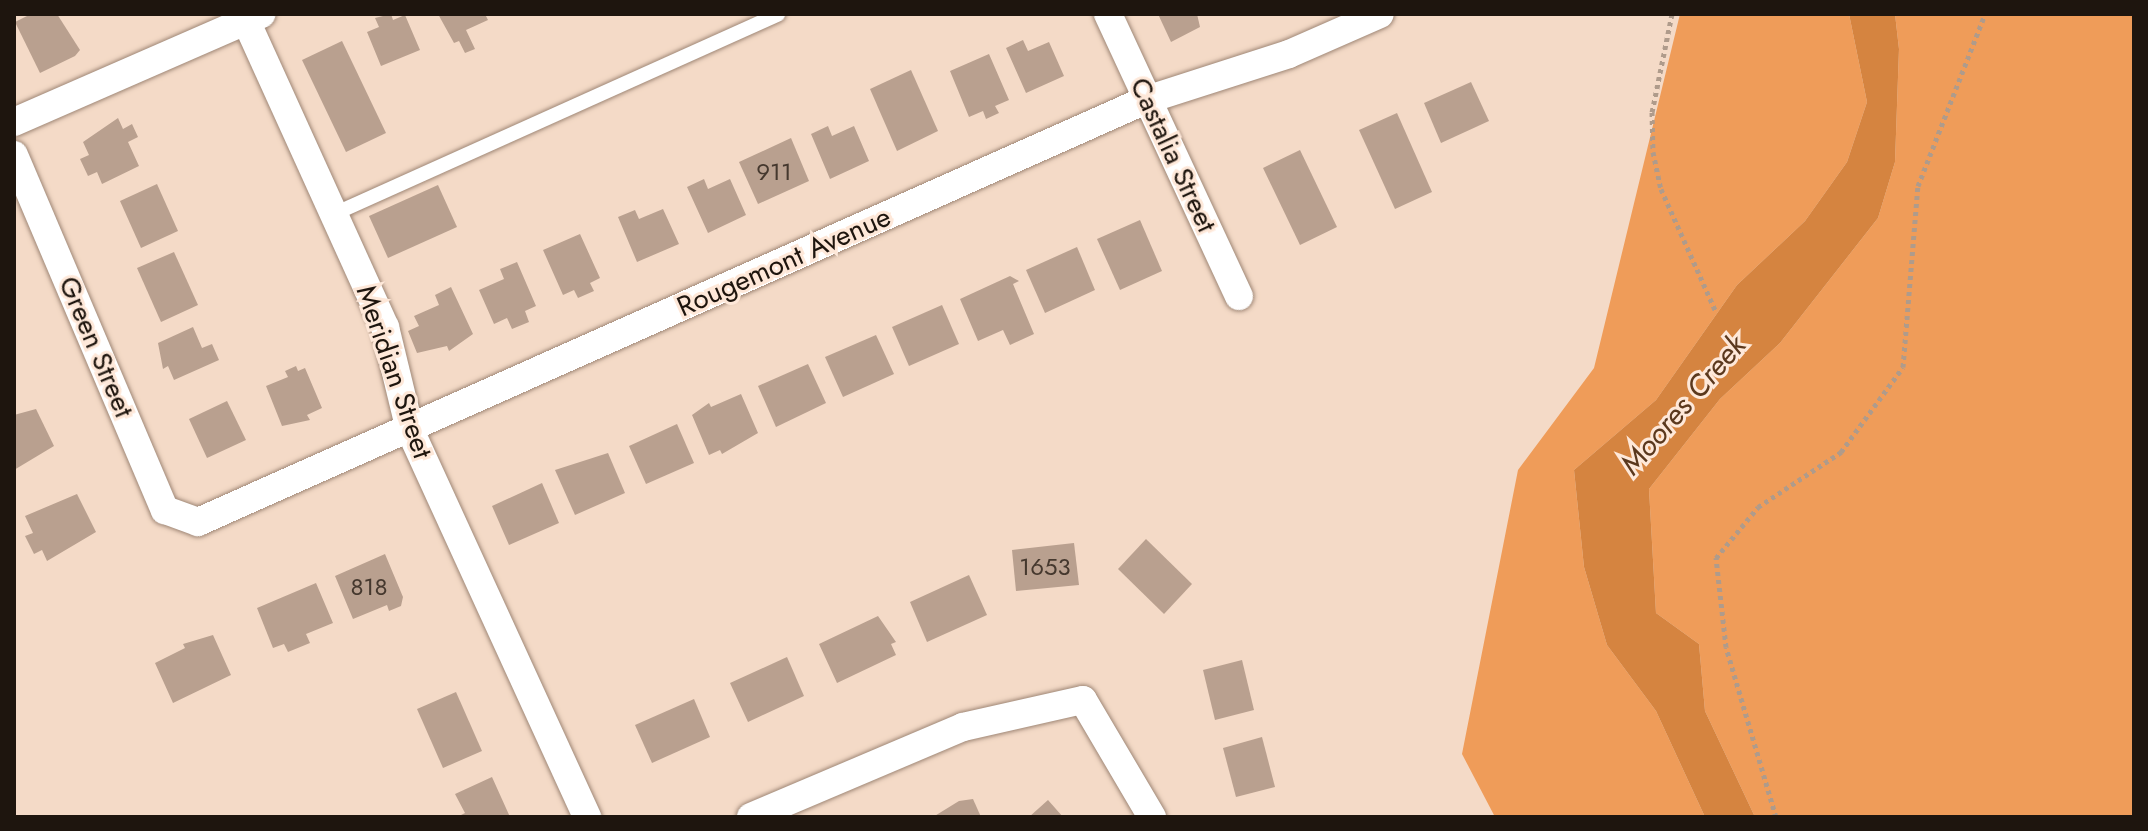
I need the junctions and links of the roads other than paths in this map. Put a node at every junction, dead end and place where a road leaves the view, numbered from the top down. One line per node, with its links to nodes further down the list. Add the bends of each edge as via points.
1 (778, 14): 8 (lane)
2 (1108, 14): 5 (street, Castalia Street)
3 (1380, 14): 5 (street, Rougemont Avenue, via 1289,54)
4 (250, 16): 6 (street); 8 (street, Meridian Street)
5 (1146, 100): 9 (street, Castalia Street); 10 (street, Rougemont Avenue)
6 (14, 122)
7 (14, 155): 11 (street, Green Street, via 165,510)
8 (334, 214): 10 (street, Meridian Street, via 385,327)
9 (1239, 296)
10 (410, 430): 11 (street, Rougemont Avenue, via 208,520); 12 (street, Meridian Street)
11 (193, 522)
12 (587, 817)
13 (751, 817): 14 (street, via 963,727 1083,700)
14 (1152, 817)

